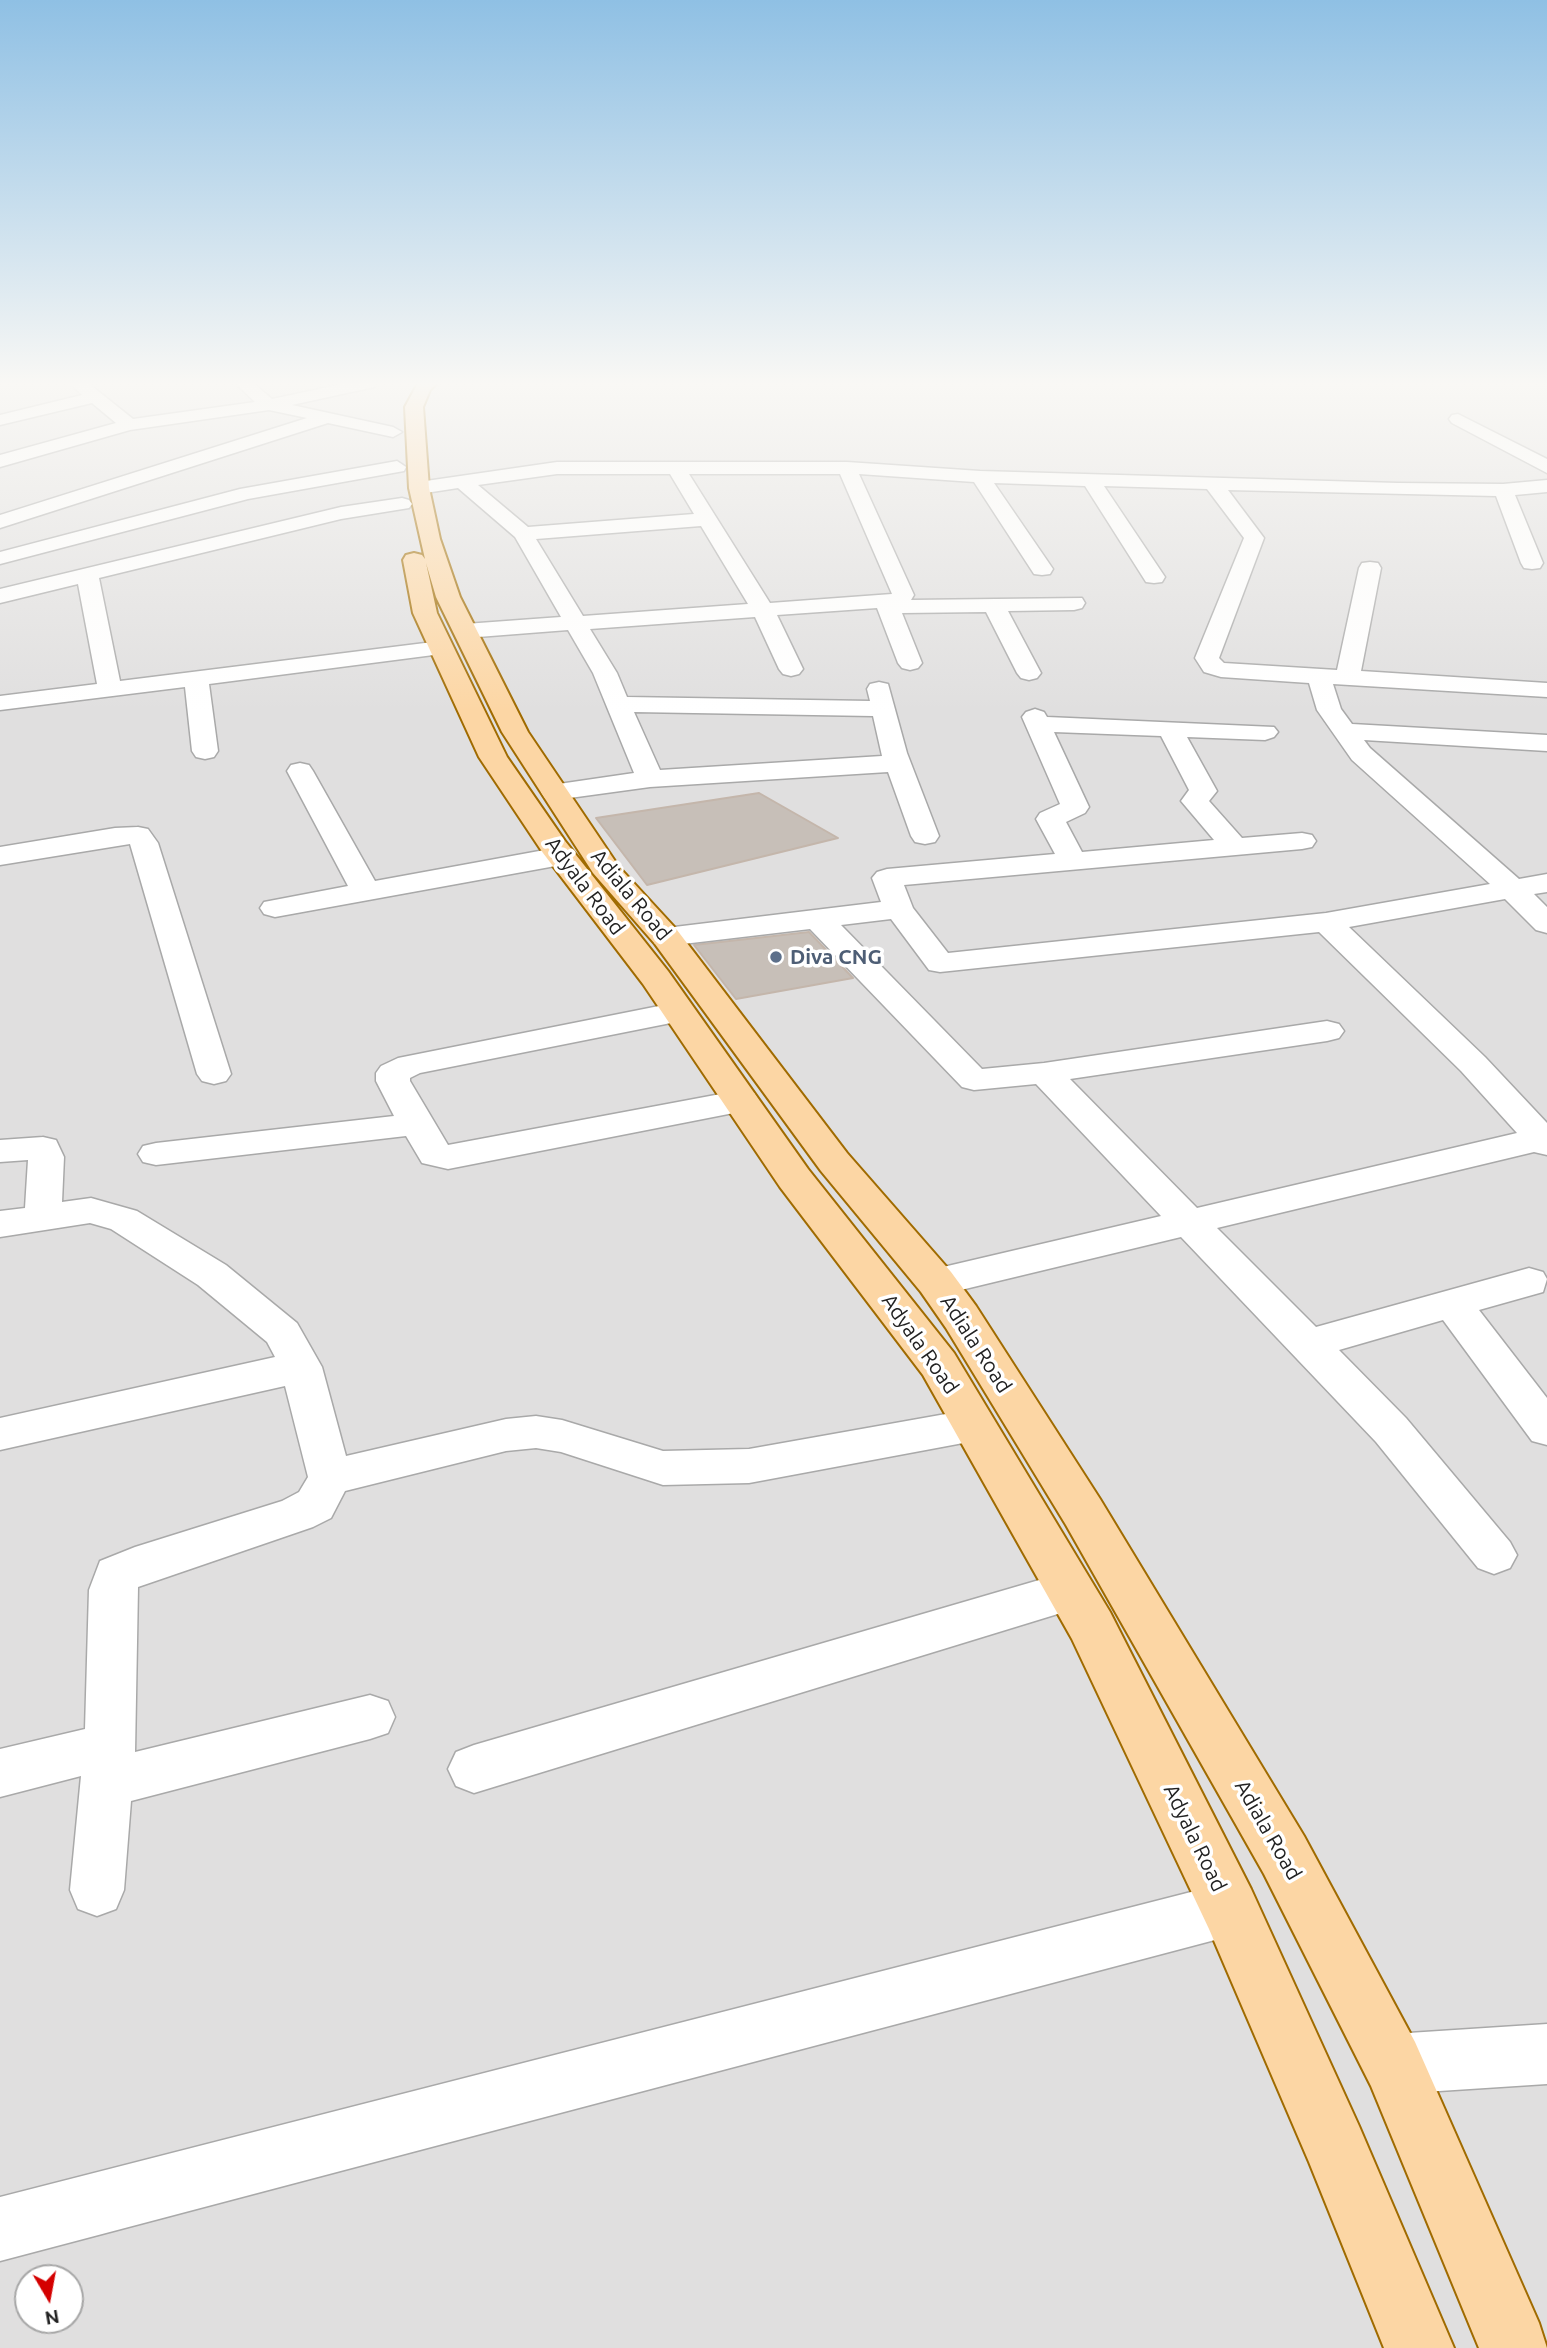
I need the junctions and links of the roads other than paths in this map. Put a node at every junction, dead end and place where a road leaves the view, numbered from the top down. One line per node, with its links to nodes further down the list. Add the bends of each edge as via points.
1 (92, 493): 13 (street)
2 (250, 493): 15 (street)
3 (373, 493): 19 (street, via 341,513)
4 (411, 493): 27 (main road, Adiala Road, via 448,597)
5 (475, 493): 14 (street)
6 (691, 493): 12 (street)
7 (858, 493): 23 (street, via 903,594)
8 (990, 493): 18 (street)
9 (1099, 493): 20 (street)
10 (1220, 493): 31 (street, via 1254,538 1207,658 1212,667 1222,670)
11 (1504, 493): 16 (street)
12 (708, 519): 14 (street); 25 (street)
13 (0, 522)
14 (523, 534): 26 (street)
15 (0, 558)
16 (1532, 563)
17 (1370, 568): 32 (street)
18 (1042, 569)
19 (87, 575): 21 (street); 34 (street)
20 (1154, 577)
21 (0, 596)
22 (1074, 603): 24 (street)
23 (887, 605): 24 (street); 25 (street); 28 (street)
24 (994, 606): 30 (street)
25 (762, 610): 26 (street); 29 (street)
26 (575, 624): 27 (street); 37 (street, via 605,673)
27 (453, 640): 33 (street); 46 (main road, Adiala Road); 51 (main road, Adyala Road, via 493,757)
28 (910, 663)
29 (791, 669)
30 (1029, 673)
31 (1319, 677): 32 (street); 39 (street, via 1329,710)
32 (1347, 678): 35 (street)
33 (197, 679): 34 (street); 42 (street)
34 (110, 689): 36 (street)
35 (1547, 690)
36 (0, 702)
37 (617, 704): 43 (street, via 881,699); 45 (street)
38 (1170, 729): 40 (street); 49 (street, via 1203,790 1195,801); 52 (street, via 1037,721 1075,807 1050,819)
39 (1345, 731): 41 (street); 54 (street, via 1361,754)
40 (1265, 732)
41 (1547, 743)
42 (205, 751)
43 (897, 763): 45 (street); 47 (street)
44 (300, 771): 55 (street)
45 (650, 779): 46 (street)
46 (555, 792): 61 (main road, Adiala Road, via 608,873)
47 (925, 836)
48 (1302, 841): 49 (street)
49 (1235, 847): 52 (street)
50 (0, 856): 65 (street, via 138,835)
51 (561, 856): 55 (street); 62 (main road, Adyala Road)
52 (1073, 861): 57 (street, via 887,878)
53 (1547, 883): 54 (street)
54 (1511, 888): 59 (street); 60 (street)
55 (366, 892): 56 (street)
56 (275, 908)
57 (899, 909): 58 (street); 59 (street, via 940,963)
58 (818, 919): 61 (street); 64 (street, via 974,1080)
59 (1326, 922): 68 (street, via 1474,1064)
60 (1547, 924)
61 (666, 937): 74 (main road, Adiala Road, via 834,1161)
62 (679, 1012): 66 (main road, Adyala Road); 67 (street, via 410,1065 393,1073 393,1081)
63 (1327, 1031): 64 (street)
64 (1044, 1073): 72 (street)
65 (214, 1074)
66 (742, 1101): 67 (street, via 448,1157 435,1155); 79 (main road, Adyala Road, via 794,1178 939,1364)
67 (416, 1124): 70 (street)
68 (1545, 1142): 72 (street)
69 (0, 1151): 71 (street, via 43,1148)
70 (156, 1154)
71 (43, 1215): 73 (street); 78 (street, via 91,1210 124,1220 204,1269 283,1333)
72 (1189, 1223): 74 (street); 77 (street)
73 (0, 1224)
74 (936, 1282): 92 (main road, Adiala Road, via 1083,1511 1284,1854)
75 (1529, 1282): 76 (street)
76 (1453, 1304): 77 (street); 80 (street)
77 (1309, 1344): 83 (street, via 1391,1430)
78 (301, 1367): 81 (street); 82 (street)
79 (974, 1425): 82 (street, via 749,1466 663,1468 562,1436 526,1433); 84 (main road, Adyala Road)
80 (1547, 1429)
81 (0, 1434)
82 (330, 1477): 86 (street, via 315,1505 297,1514 117,1575)
83 (1494, 1555)
84 (1070, 1591): 87 (street); 90 (main road, Adyala Road)
85 (370, 1717): 86 (street)
86 (108, 1765): 88 (street); 89 (street)
87 (474, 1769)
88 (0, 1773)
89 (97, 1890)
90 (1230, 1909): 93 (street); 94 (main road, Adyala Road)
91 (1547, 2054): 92 (street)
92 (1393, 2064): 95 (main road, Adiala Road)
93 (0, 2229)
94 (1419, 2348)
95 (1514, 2348)

